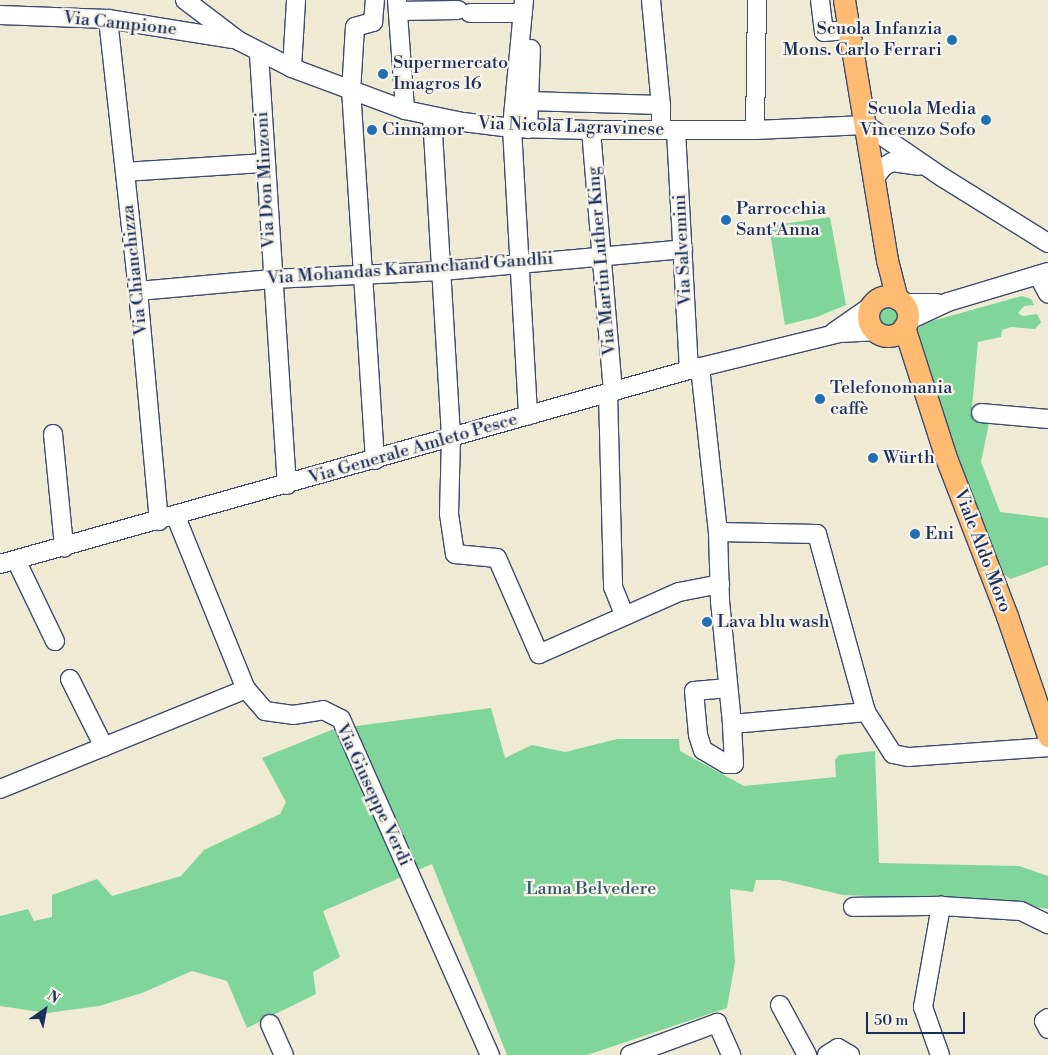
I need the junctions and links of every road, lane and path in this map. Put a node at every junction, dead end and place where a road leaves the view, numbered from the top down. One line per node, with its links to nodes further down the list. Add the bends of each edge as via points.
1 (185, 0): 13 (street, Via Nicola Lagravinese)
2 (296, 0): 15 (street)
3 (375, 0): 16 (street, via 373,22 355,27)
4 (651, 0): 18 (street, Via Salvemini)
5 (757, 0): 24 (street)
6 (820, 0): 12 (street, via 824,32)
7 (844, 0): 12 (main road, Viale Aldo Moro)
8 (398, 6): 9 (street, via 464,11); 19 (street)
9 (527, 10): 17 (street); 22 (street)
10 (0, 15): 11 (street, Via Campione)
11 (108, 19): 13 (street, Via Campione); 27 (street, Via Chianchizza)
12 (848, 30): 21 (main road, Viale Aldo Moro)
13 (239, 41): 14 (street, Via Nicola Lagravinese)
14 (259, 54): 15 (street, Via Nicola Lagravinese); 26 (street, Via Don Minzoni)
15 (292, 68): 16 (street, Via Nicola Lagravinese)
16 (351, 92): 19 (street, Via Nicola Lagravinese); 37 (street)
17 (527, 101): 18 (street); 22 (street)
18 (661, 105): 25 (street, Via Salvemini)
19 (404, 110): 20 (street, Via Nicola Lagravinese)
20 (432, 116): 22 (street, Via Nicola Lagravinese); 35 (street)
21 (866, 124): 24 (street, Via Nicola Lagravinese); 28 (street); 29 (main road, Viale Aldo Moro)
22 (520, 128): 23 (street, Via Nicola Lagravinese); 34 (street)
23 (591, 130): 25 (street, Via Nicola Lagravinese); 32 (street, Via Martin Luther King)
24 (756, 130): 25 (street, Via Nicola Lagravinese)
25 (668, 131): 31 (street, Via Salvemini)
26 (265, 163): 27 (street); 38 (street, Via Don Minzoni)
27 (125, 172): 39 (street, Via Chianchizza)
28 (942, 177): 29 (street, via 901,161 883,168); 30 (street)
29 (874, 179): 33 (main road, Viale Aldo Moro)
30 (1048, 243)
31 (683, 248): 32 (street, Via Mohandas Karamchand Gandhi); 45 (street, Via Salvemini)
32 (600, 254): 34 (street, Via Mohandas Karamchand Gandhi); 47 (street, Via Martin Luther King)
33 (887, 260): 41 (main road, Viale Aldo Moro, via 882,285); 42 (main road, Viale Aldo Moro)
34 (519, 264): 35 (street, Via Mohandas Karamchand Gandhi); 49 (street)
35 (443, 271): 37 (street, Via Mohandas Karamchand Gandhi); 52 (street)
36 (1043, 273): 40 (street); 42 (street)
37 (361, 274): 38 (street, Via Mohandas Karamchand Gandhi); 53 (street)
38 (272, 279): 39 (street, Via Mohandas Karamchand Gandhi); 54 (street, Via Don Minzoni)
39 (138, 291): 55 (street, Via Chianchizza)
40 (1048, 294)
41 (872, 305): 42 (main road, via 885,296); 43 (main road, via 868,320); 44 (street, Via Generale Amleto Pesce)
42 (903, 313): 43 (main road, via 894,335); 46 (main road, Viale Aldo Moro)
43 (878, 333): 44 (street, Via Generale Amleto Pesce); 46 (main road, Viale Aldo Moro)
44 (828, 336): 45 (street, Via Generale Amleto Pesce)
45 (694, 368): 47 (street, Via Generale Amleto Pesce); 56 (street, Via Salvemini)
46 (914, 368): 67 (main road, Viale Aldo Moro, via 1007,616)
47 (610, 392): 49 (street, Via Generale Amleto Pesce); 60 (street, Via Martin Luther King, via 613,587)
48 (981, 413): 50 (street)
49 (528, 416): 52 (street, Via Generale Amleto Pesce)
50 (1048, 419)
51 (53, 434): 57 (street)
52 (451, 438): 53 (street, Via Generale Amleto Pesce); 60 (street, via 450,514 455,554 497,558 539,654)
53 (374, 460): 54 (street, Via Generale Amleto Pesce)
54 (287, 485): 55 (street, Via Generale Amleto Pesce)
55 (167, 519): 57 (street, Via Generale Amleto Pesce); 64 (street, Via Giuseppe Verdi)
56 (718, 532): 59 (street, Via Salvemini); 65 (street, via 817,534)
57 (64, 547): 58 (street, Via Generale Amleto Pesce)
58 (8, 562): 61 (street)
59 (720, 584): 60 (street, via 679,592); 63 (street, Via Salvemini)
60 (625, 616)
61 (55, 641)
62 (70, 679): 68 (street)
63 (728, 688): 66 (street, Via Salvemini); 66 (street, Via Salvemini, via 694,691 698,735 703,750 726,764 734,764)
64 (246, 689): 68 (street); 79 (street, Via Giuseppe Verdi, via 265,711 293,714 323,710 341,719)
65 (866, 712): 66 (street); 69 (street, via 893,754 908,757)
66 (732, 724)
67 (1048, 736)
68 (104, 747): 70 (street)
69 (1048, 747)
70 (0, 789)
71 (941, 906): 72 (street); 73 (street, via 1021,911); 85 (street, via 923,1007)
72 (853, 907)
73 (1048, 924)
74 (780, 1005): 82 (street)
75 (1048, 1018): 77 (street, via 1044,1021)
76 (270, 1024): 78 (street)
77 (1048, 1029)
78 (284, 1055)
79 (490, 1055)
80 (630, 1055): 81 (street, via 717,1022)
81 (731, 1055)
82 (807, 1055)
83 (827, 1055): 84 (street, via 844,1048)
84 (850, 1055)
85 (940, 1055)

